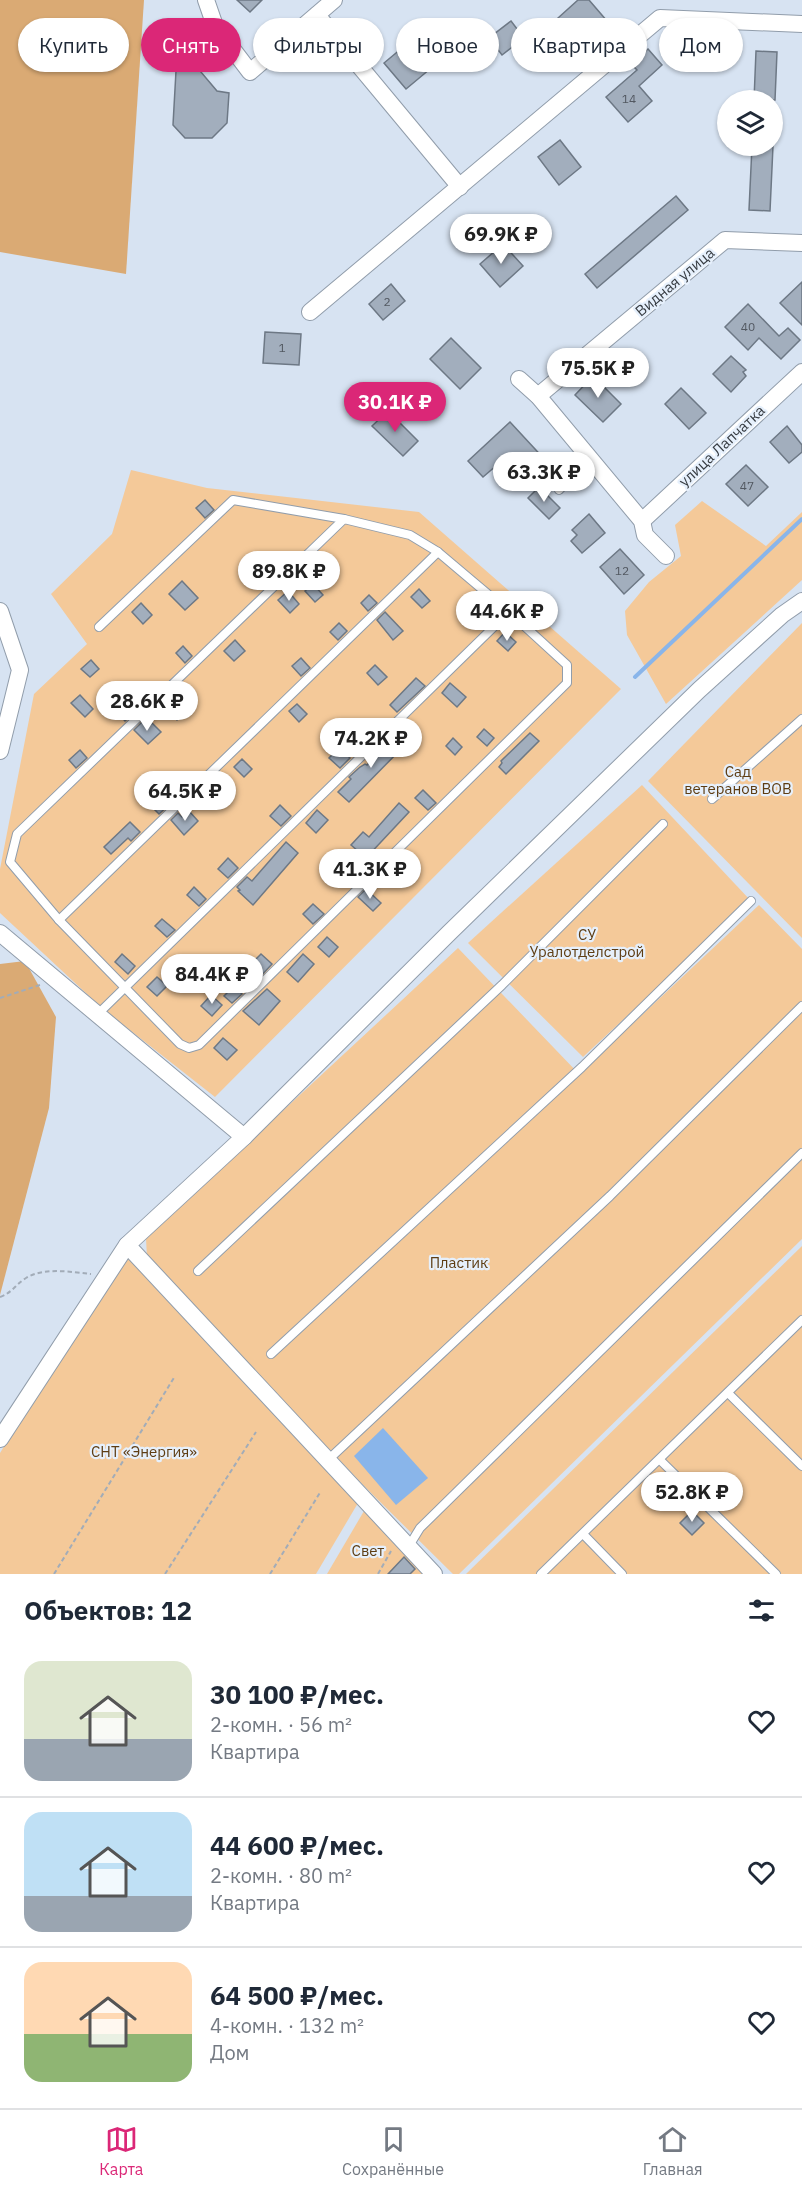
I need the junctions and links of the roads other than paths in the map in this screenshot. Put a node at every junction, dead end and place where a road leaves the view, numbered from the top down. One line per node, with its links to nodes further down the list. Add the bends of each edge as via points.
1 (206, 0): 3 (street, via 215,27 249,72)
2 (334, 0): 3 (street)
3 (317, 15): 5 (street)
4 (802, 24): 5 (street, via 660,18)
5 (460, 187): 7 (street)
6 (802, 243): 10 (street, Видная улица, via 725,240)
7 (310, 312)
8 (802, 372): 14 (street, улица Лапчатка)
9 (519, 379): 10 (street)
10 (538, 396): 11 (street)
11 (590, 459): 12 (lane); 14 (street)
12 (559, 490)
13 (344, 519): 15 (lane, via 410,535); 20 (lane, via 233,500); 26 (lane, via 17,834 10,862)
14 (642, 521): 16 (street, via 645,535)
15 (438, 552): 19 (lane); 26 (lane)
16 (666, 556)
17 (802, 601): 31 (street, via 699,690)
18 (0, 611): 22 (street, via 20,670)
19 (509, 612): 28 (lane); 28 (lane, via 567,665 567,683 199,1045 189,1048 180,1044)
20 (99, 627)
21 (802, 719): 23 (lane)
22 (0, 752)
23 (712, 799)
24 (663, 824): 34 (lane, via 502,985)
25 (751, 901): 36 (lane, via 574,1075)
26 (59, 920): 28 (lane)
27 (0, 933): 30 (street)
28 (125, 987): 30 (lane)
29 (802, 1006): 39 (lane, via 610,1196)
30 (98, 1010): 31 (street)
31 (244, 1137): 33 (street)
32 (802, 1153): 43 (lane)
33 (127, 1245): 38 (street); 39 (street)
34 (198, 1271)
35 (802, 1320): 37 (lane)
36 (271, 1354)
37 (728, 1394): 40 (lane); 41 (lane)
38 (0, 1439)
39 (329, 1459): 43 (street)
40 (660, 1460): 42 (lane); 47 (lane)
41 (802, 1466)
42 (584, 1535): 45 (lane); 46 (lane)
43 (405, 1541): 44 (street)
44 (434, 1574)
45 (541, 1574)
46 (622, 1574)
47 (776, 1574)

